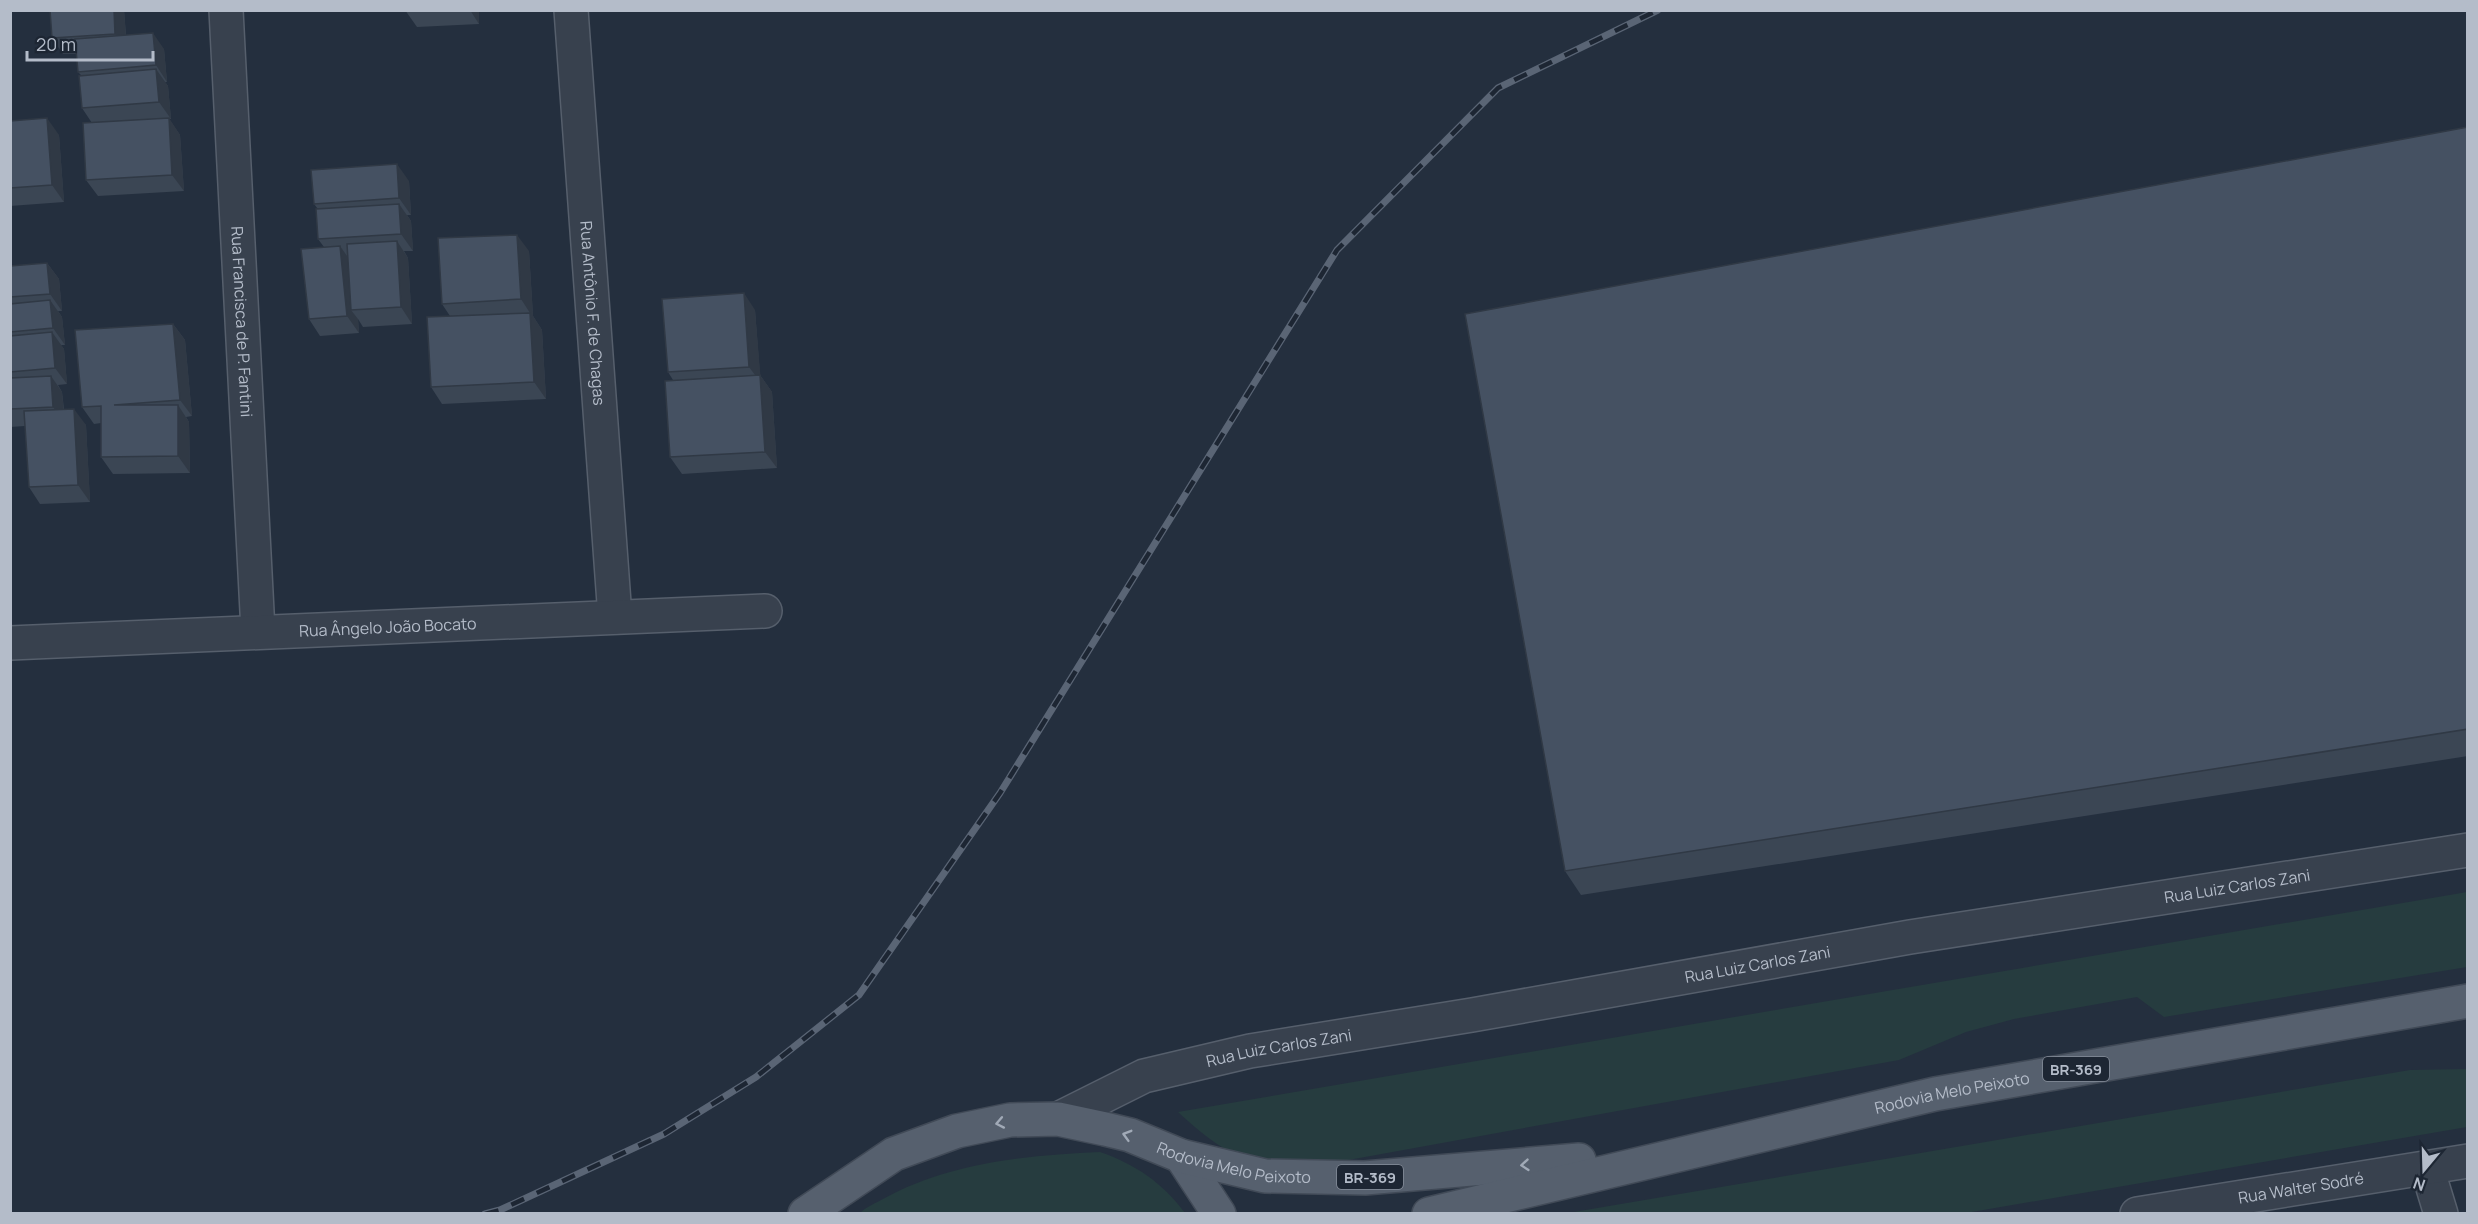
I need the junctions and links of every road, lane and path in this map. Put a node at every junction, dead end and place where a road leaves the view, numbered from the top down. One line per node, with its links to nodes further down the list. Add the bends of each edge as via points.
1 (226, 10): 5 (street, Rua Francisca de P. Fantini)
2 (571, 10): 4 (street, Rua Antônio F. de Chagas)
3 (765, 611): 4 (street, Rua Ângelo João Bocato)
4 (615, 617): 5 (street, Rua Ângelo João Bocato)
5 (258, 631): 6 (street, Rua Ângelo João Bocato)
6 (10, 643)
7 (2468, 850): 9 (street, Rua Luiz Carlos Zani, via 1910,937 1250,1051 1144,1076)
8 (2468, 1001): 10 (main road, Rodovia Melo Peixoto / BR-369, via 1935,1094)
9 (1058, 1119): 11 (main road, Rodovia Melo Peixoto / BR-369, one-way to 9, via 1130,1135); 14 (main road, Rodovia Melo Peixoto / BR-369, one-way to 14, via 1011,1120 957,1131 894,1154)
10 (1688, 1152): 11 (main road, Rodovia Melo Peixoto / BR-369, one-way to 11, via 1365,1178 1265,1176); 17 (main road, Rodovia Melo Peixoto / BR-369)
11 (1181, 1156): 16 (main road)
12 (2468, 1161): 13 (street, Rua Walter Sodré)
13 (2427, 1168): 18 (street, Rua Walter Sodré); 19 (street)
14 (836, 1201): 15 (main road, Rodovia Melo Peixoto / BR-369)
15 (806, 1214)
16 (1219, 1214)
17 (1429, 1214)
18 (2137, 1214)
19 (2441, 1214)

